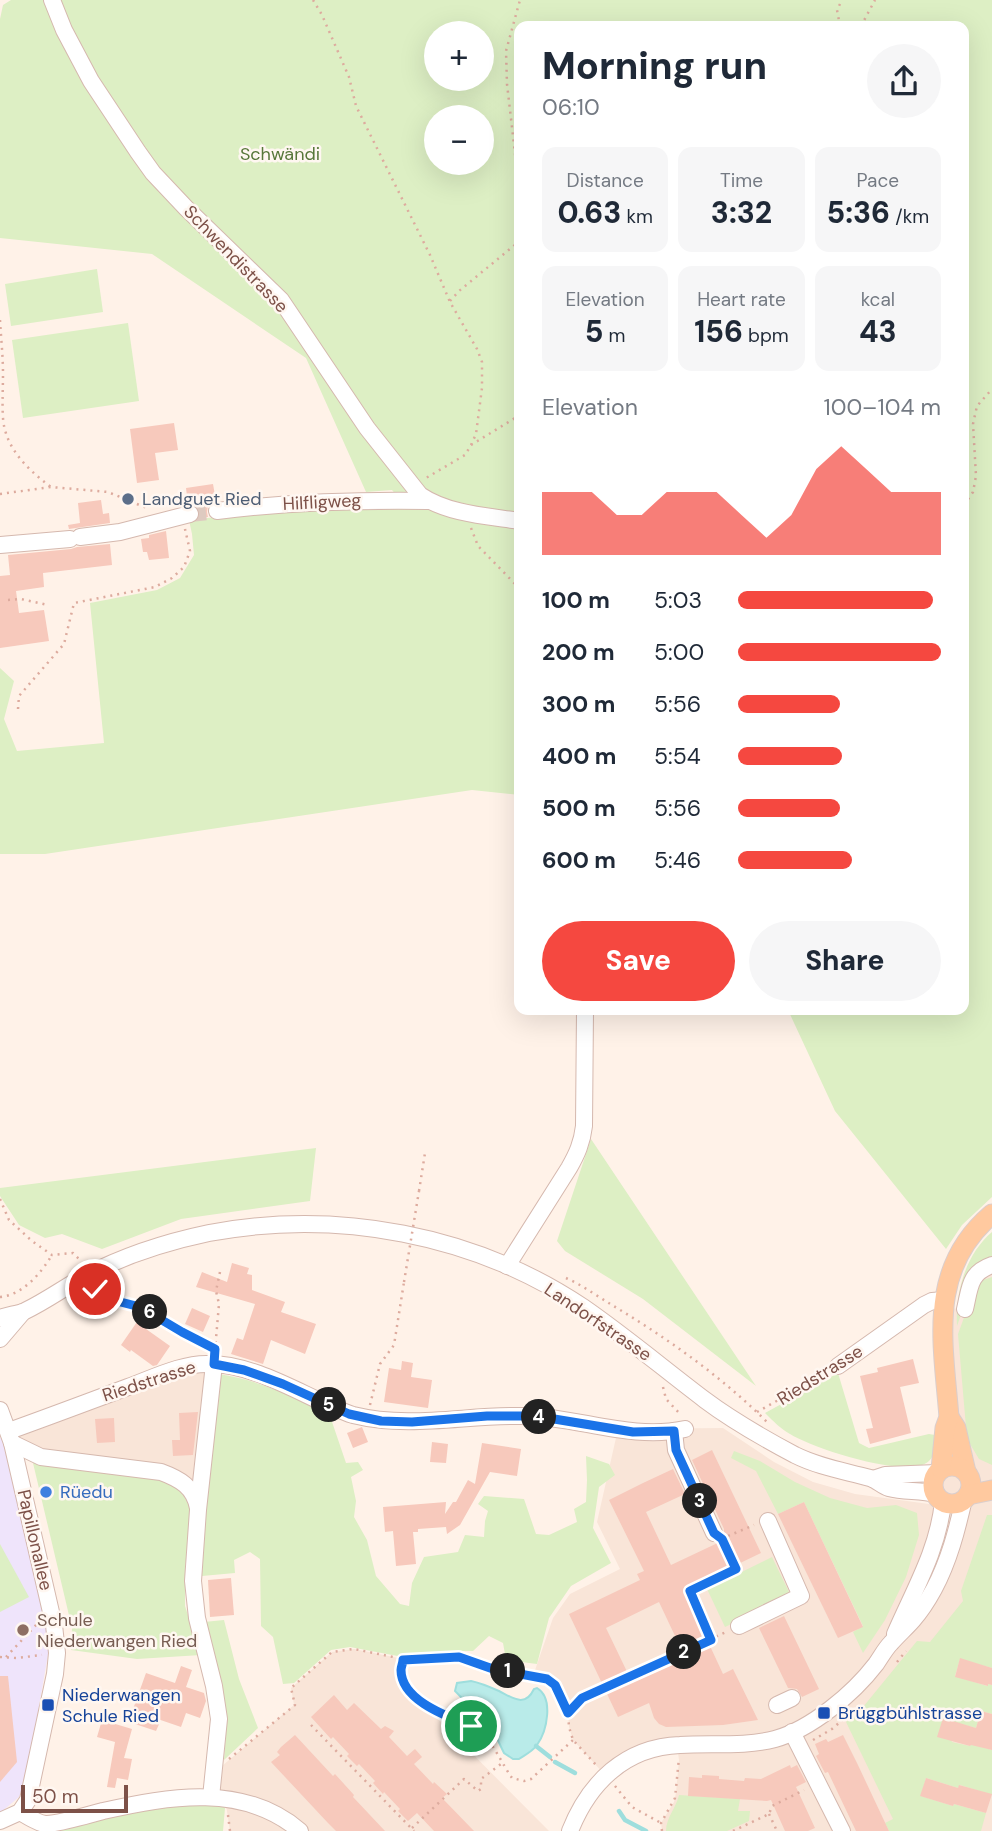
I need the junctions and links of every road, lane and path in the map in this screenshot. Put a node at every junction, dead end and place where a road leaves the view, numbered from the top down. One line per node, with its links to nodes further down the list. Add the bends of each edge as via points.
1 (52, 0): 17 (street, Schwendistrasse, via 91,81 153,173 281,300)
2 (313, 0): 12 (path, via 349,77 356,106)
3 (520, 0): 6 (path)
4 (842, 0): 7 (path, via 836,10)
5 (875, 0): 8 (path)
6 (514, 21)
7 (839, 21)
8 (864, 21)
9 (514, 22): 10 (path, via 506,51)
10 (514, 145)
11 (514, 246): 12 (path)
12 (450, 302): 16 (path, via 482,362 476,434)
13 (0, 320): 18 (path, via 7,435 32,473)
14 (992, 389): 20 (path, via 977,406 973,424 976,475)
15 (514, 419): 16 (path)
16 (471, 445): 17 (path, via 466,455)
17 (411, 485): 21 (street, Schwendistrasse)
18 (51, 487): 19 (path); 24 (path, via 108,492)
19 (0, 494)
20 (969, 498)
21 (428, 500): 22 (street, Hilfligweg, via 299,502); 23 (street, Schwendistrasse)
22 (217, 511)
23 (464, 512): 25 (street, Schwendistrasse); 27 (path, via 478,546)
24 (180, 516): 26 (street, via 120,532); 30 (path, via 190,551 184,567 155,587 74,603 64,644 19,696)
25 (514, 521)
26 (0, 545)
27 (514, 583)
28 (8, 600): 29 (path)
29 (48, 605)
30 (18, 709)
31 (585, 1015): 38 (street, via 582,1141)
32 (425, 1153): 54 (path, bridge, via 394,1345 380,1364)
33 (0, 1199): 35 (path, via 9,1220)
34 (990, 1211): 43 (main road, via 958,1254)
35 (52, 1255): 36 (path, via 73,1253); 42 (path, via 27,1285)
36 (80, 1260)
37 (992, 1265): 44 (street, via 976,1273)
38 (506, 1266): 45 (street, Landorfstrasse, via 450,1245 378,1230 310,1224 264,1226 209,1233 138,1253 85,1276); 61 (street, Landorfstrasse, via 583,1307 757,1434 811,1462)
39 (220, 1267): 48 (path)
40 (559, 1275): 52 (path, Riedstrasse, via 628,1314)
41 (95, 1289): 48 (path, via 109,1299 140,1307)
42 (0, 1297)
43 (938, 1301): 49 (street, Riedstrasse, via 923,1306); 53 (main road)
44 (965, 1309)
45 (23, 1312): 46 (street, Landorfstrasse); 47 (street, Landorfstrasse)
46 (0, 1318)
47 (0, 1339)
48 (215, 1357): 54 (street, Riedstrasse); 57 (street, Riedstrasse); 65 (street)
49 (838, 1366): 52 (path, Riedstrasse)
50 (663, 1383): 56 (path, via 666,1399 688,1423)
51 (0, 1410): 57 (street, Papillonallee)
52 (757, 1412): 55 (path)
53 (949, 1417): 58 (main road); 59 (main road)
54 (367, 1418): 56 (street, Riedstrasse, via 412,1422 536,1416 633,1432)
55 (770, 1425)
56 (680, 1430): 67 (street, via 676,1450)
57 (11, 1437): 65 (street, via 41,1457 172,1476 191,1490); 68 (street, Papillonallee)
58 (939, 1471): 59 (main road, via 953,1466); 61 (street, Landorfstrasse); 64 (main road, via 933,1484)
59 (967, 1473): 60 (main road); 63 (main road, via 971,1485)
60 (992, 1478)
61 (873, 1479): 64 (street, Landorfstrasse, via 887,1488 925,1491)
62 (992, 1490): 63 (main road)
63 (966, 1497): 64 (main road, via 954,1503); 71 (street, via 934,1588 915,1619)
64 (939, 1498): 71 (street, via 941,1522 933,1550)
65 (198, 1510): 92 (street, via 195,1608 219,1719)
66 (768, 1521): 69 (street, via 801,1596); 70 (path, via 722,1539 736,1569 690,1591)
67 (714, 1533)
68 (51, 1610): 73 (street, Papillonallee); 75 (path)
69 (739, 1626): 70 (path)
70 (711, 1640): 78 (path, via 582,1698)
71 (891, 1643): 81 (street, via 847,1695)
72 (909, 1647): 77 (path)
73 (57, 1653): 75 (path); 93 (street, Papillonallee, via 28,1800)
74 (0, 1657): 75 (path)
75 (6, 1657)
76 (403, 1660): 78 (path, via 459,1657 547,1679 555,1685); 83 (path, via 354,1649 332,1652 291,1688 295,1705); 88 (path, via 404,1684 419,1700 484,1735)
77 (894, 1666)
78 (568, 1713): 82 (path)
79 (849, 1714): 84 (path)
80 (311, 1725): 98 (path)
81 (792, 1732): 84 (street); 85 (street, via 774,1739)
82 (573, 1740): 88 (path, via 531,1779 512,1779); 89 (path)
83 (243, 1748)
84 (800, 1748): 90 (street)
85 (678, 1752): 86 (path); 87 (path); 89 (street, via 639,1754 615,1767); 96 (path, via 675,1798)
86 (688, 1758)
87 (671, 1761)
88 (501, 1764): 98 (path, via 481,1779 478,1791 464,1779)
89 (614, 1781): 91 (path); 96 (path, via 632,1807); 99 (street, via 585,1800)
90 (819, 1783): 94 (path, via 772,1806); 103 (street)
91 (610, 1793)
92 (211, 1797): 93 (street, via 145,1803 45,1824); 97 (street, via 241,1800 275,1813)
93 (20, 1812): 95 (street)
94 (769, 1814): 101 (path); 102 (path)
95 (0, 1821)
96 (661, 1822): 100 (path)
97 (300, 1831)
98 (412, 1831)
99 (570, 1831)
100 (662, 1831)
101 (733, 1831)
102 (777, 1831)
103 (842, 1831)

